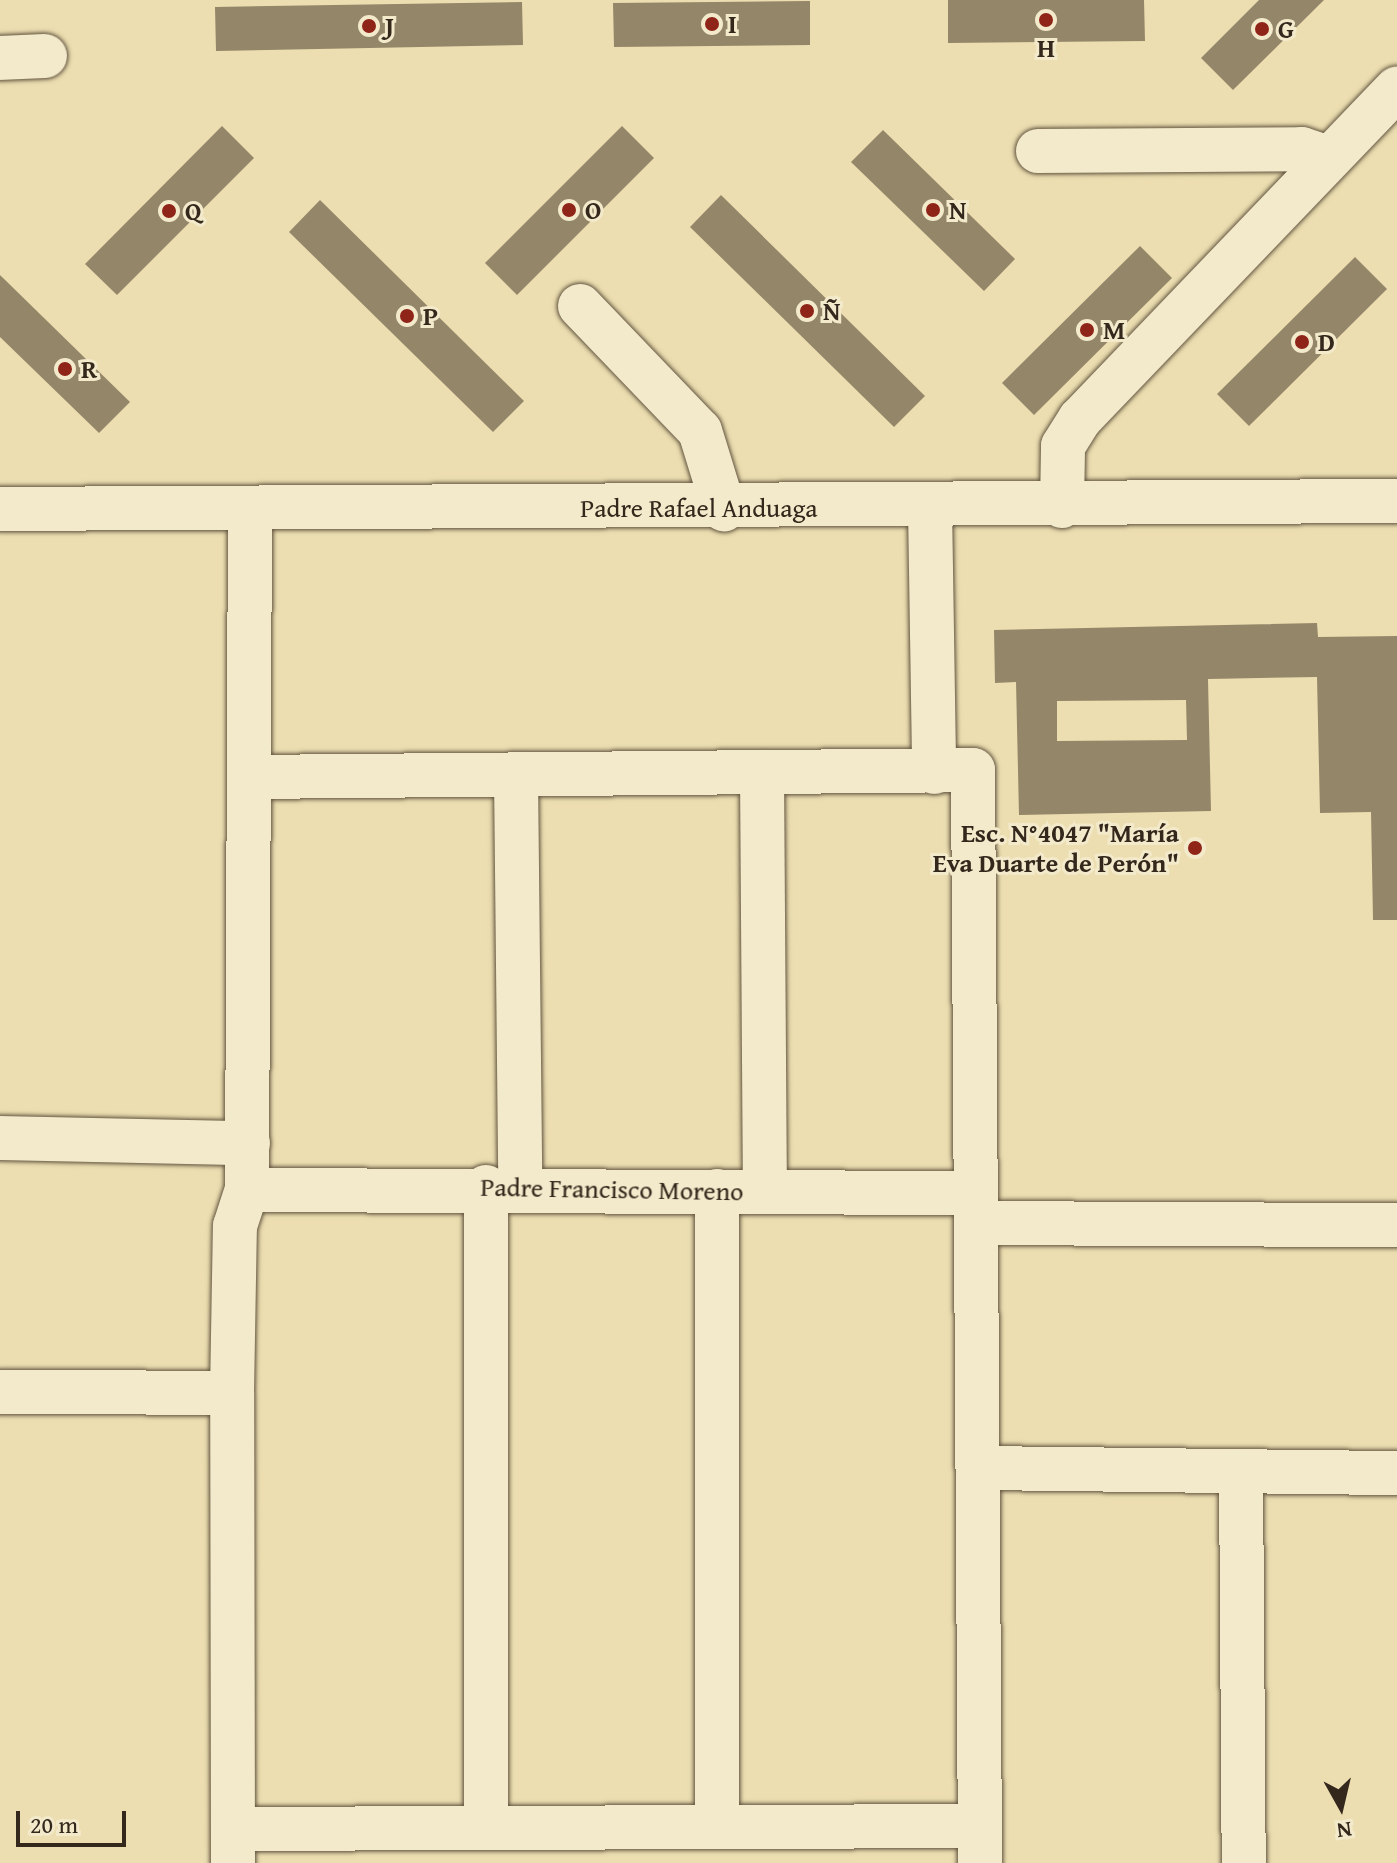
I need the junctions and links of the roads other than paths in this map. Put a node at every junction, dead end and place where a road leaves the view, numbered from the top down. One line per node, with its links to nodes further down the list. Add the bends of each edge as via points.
1 (45, 56): 2 (street)
2 (0, 58)
3 (1397, 88): 5 (street)
4 (1038, 151): 5 (street, via 1302,149)
5 (1328, 158): 9 (street, via 1080,419 1063,446)
6 (580, 306): 12 (street, via 700,431)
7 (1397, 501): 9 (street, Padre Rafael Anduaga)
8 (930, 506): 9 (street, Padre Rafael Anduaga); 12 (street, Padre Rafael Anduaga); 14 (street)
9 (1062, 506)
10 (0, 509): 11 (street, Padre Rafael Anduaga)
11 (250, 509): 12 (street, Padre Rafael Anduaga); 16 (street)
12 (724, 509)
13 (762, 772): 14 (street); 15 (street); 22 (street)
14 (934, 772): 23 (street, via 973,770)
15 (516, 774): 16 (street); 19 (street)
16 (249, 777): 18 (street)
17 (0, 1138): 18 (street)
18 (248, 1143): 20 (street)
19 (503, 1187): 20 (street, Padre Francisco Moreno); 21 (street, Padre Francisco Moreno); 30 (street)
20 (247, 1190): 26 (street, via 235,1226)
21 (717, 1191): 22 (street, Padre Francisco Moreno); 31 (street)
22 (765, 1191): 23 (street, Padre Francisco Moreno)
23 (977, 1208): 24 (street, Padre Francisco Moreno); 27 (street)
24 (1397, 1225)
25 (0, 1392): 26 (street)
26 (232, 1393): 33 (street)
27 (980, 1468): 28 (street); 32 (street)
28 (1241, 1472): 29 (street); 34 (street)
29 (1397, 1473)
30 (486, 1827): 31 (street); 33 (street)
31 (717, 1827): 32 (street)
32 (980, 1845)
33 (233, 1846)
34 (1244, 1863)

